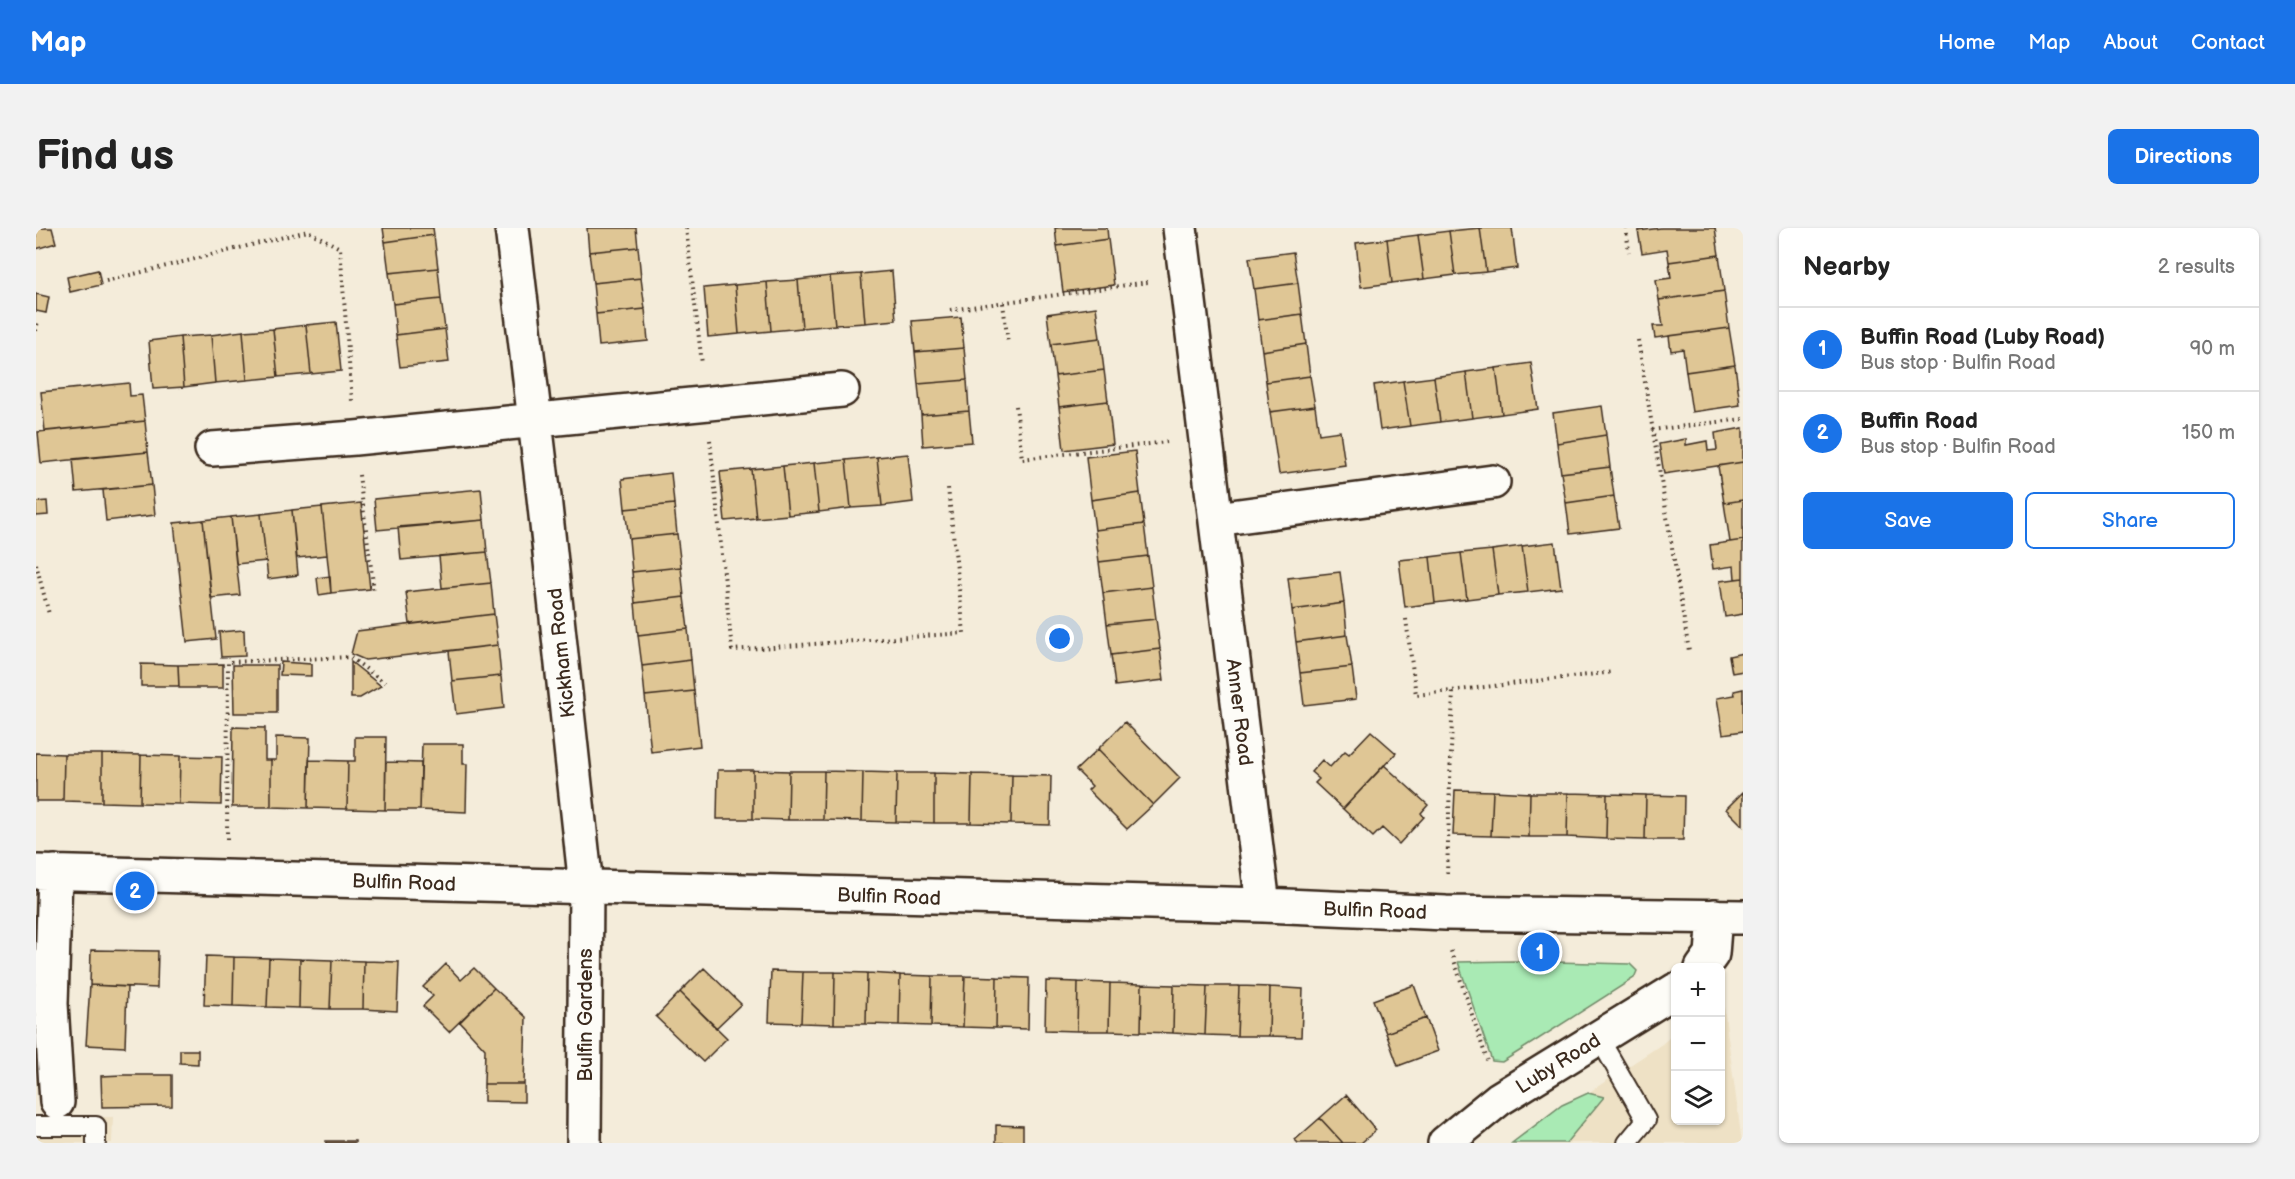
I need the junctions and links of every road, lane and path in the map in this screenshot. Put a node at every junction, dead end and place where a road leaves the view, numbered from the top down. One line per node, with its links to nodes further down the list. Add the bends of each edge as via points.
1 (512, 228): 17 (street, Kickham Road)
2 (686, 228): 15 (path)
3 (1180, 228): 6 (street, Anner Road)
4 (1626, 228): 5 (path)
5 (1629, 252)
6 (1186, 277): 8 (path); 20 (street, Anner Road)
7 (106, 280): 21 (path, via 308,231 340,248)
8 (1003, 303): 9 (path); 13 (path)
9 (950, 310)
10 (38, 320): 11 (path)
11 (36, 331)
12 (1638, 340): 19 (path)
13 (1008, 344)
14 (842, 390): 15 (street)
15 (706, 402): 17 (street); 24 (path, via 732,650 964,633)
16 (1016, 406): 20 (path, via 1022,459)
17 (534, 419): 21 (street); 36 (street, Kickham Road)
18 (1743, 419): 19 (path)
19 (1652, 430): 30 (path)
20 (1207, 437): 25 (street, Anner Road)
21 (355, 438): 22 (street); 27 (path)
22 (212, 449)
23 (1493, 482): 25 (street)
24 (948, 488)
25 (1216, 519): 37 (street, Anner Road)
26 (36, 564): 28 (path)
27 (374, 591)
28 (49, 614)
29 (1406, 619): 33 (path, via 1416,695)
30 (1689, 651)
31 (1614, 672): 33 (path)
32 (385, 683): 35 (path, via 350,657 228,662)
33 (1453, 689): 38 (path)
34 (46, 872): 35 (street, Bulfin Road); 44 (street, via 51,1004)
35 (227, 876): 36 (street, Bulfin Road)
36 (586, 887): 37 (street, Bulfin Road); 46 (street, Bulfin Gardens)
37 (1263, 905): 38 (street, Bulfin Road)
38 (1446, 913): 39 (street, Bulfin Road); 43 (path, via 1451,951 1489,1064)
39 (1729, 917): 40 (street)
40 (1706, 963)
41 (1671, 993): 42 (street, Luby Road)
42 (1599, 1038): 43 (street, Luby Road); 48 (lane, via 1646,1120)
43 (1510, 1092): 47 (street, Luby Road)
44 (47, 1114): 45 (lane, via 96,1126)
45 (96, 1143)
46 (585, 1143)
47 (1445, 1143)
48 (1627, 1143)

